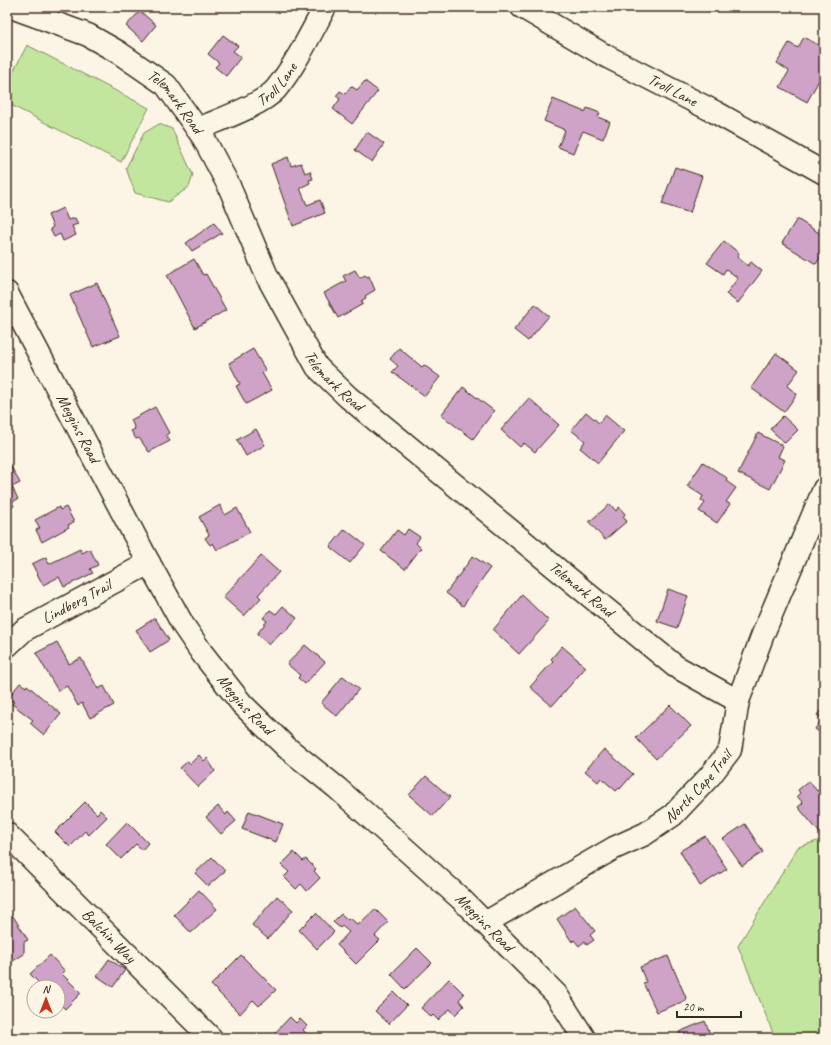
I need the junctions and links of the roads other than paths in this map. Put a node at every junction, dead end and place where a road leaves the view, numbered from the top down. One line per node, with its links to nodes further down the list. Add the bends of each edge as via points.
1 (11, 7): 4 (street, Telemark Road, via 88,35 118,52 166,85)
2 (325, 7): 4 (street, Troll Lane, via 276,90 248,108)
3 (522, 7): 5 (street, Troll Lane, via 604,55 715,112)
4 (198, 129): 10 (street, Telemark Road, via 229,186 267,276 317,367 348,397 675,666)
5 (824, 173)
6 (7, 293): 8 (street, Meggins Road)
7 (824, 489): 10 (street, North Cape Trail, via 763,634)
8 (149, 563): 9 (street, Lindberg Trail, via 24,630); 12 (street, Meggins Road, via 198,648 242,704 286,747 337,788)
9 (7, 646)
10 (738, 701): 12 (street, North Cape Trail, via 730,750 674,815 645,834 614,848)
11 (7, 834): 13 (street, Balchin Way)
12 (485, 923): 14 (street, Meggins Road, via 556,994)
13 (211, 1038)
14 (584, 1038)

